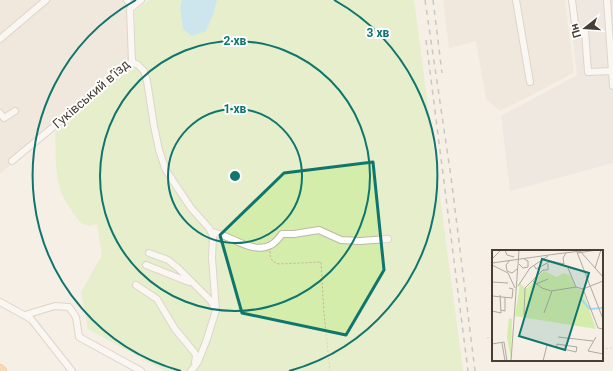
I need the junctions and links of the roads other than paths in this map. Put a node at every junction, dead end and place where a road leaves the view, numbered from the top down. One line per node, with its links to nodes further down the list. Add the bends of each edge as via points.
1 (46, 0): 8 (street)
2 (127, 0): 7 (street)
3 (141, 0): 7 (street)
4 (516, 0): 11 (street)
5 (572, 0): 10 (street, via 576,32 585,31 588,72)
6 (607, 0): 10 (street)
7 (131, 8): 9 (street, Гуківський в’їзд)
8 (0, 39)
9 (132, 62): 15 (street, Гуківський в’їзд); 16 (street, via 144,71 159,150 168,175)
10 (612, 71): 12 (street)
11 (530, 82)
12 (613, 86)
13 (15, 111): 14 (street, via 4,118)
14 (0, 113)
15 (12, 161)
16 (212, 232): 17 (street, via 243,244 263,247 270,245 282,234 319,230 341,240); 23 (street)
17 (388, 239)
18 (149, 253): 20 (street, via 168,260)
19 (146, 265): 20 (street)
20 (192, 283): 23 (street, via 211,301)
21 (136, 285): 25 (street, via 157,299 175,329 194,352 196,360)
22 (0, 302): 24 (street)
23 (216, 310): 25 (street, via 198,362)
24 (25, 315): 26 (street, via 32,319); 27 (street, via 55,306 69,307 76,317 79,337)
25 (192, 369)
26 (72, 371)
27 (141, 371)

